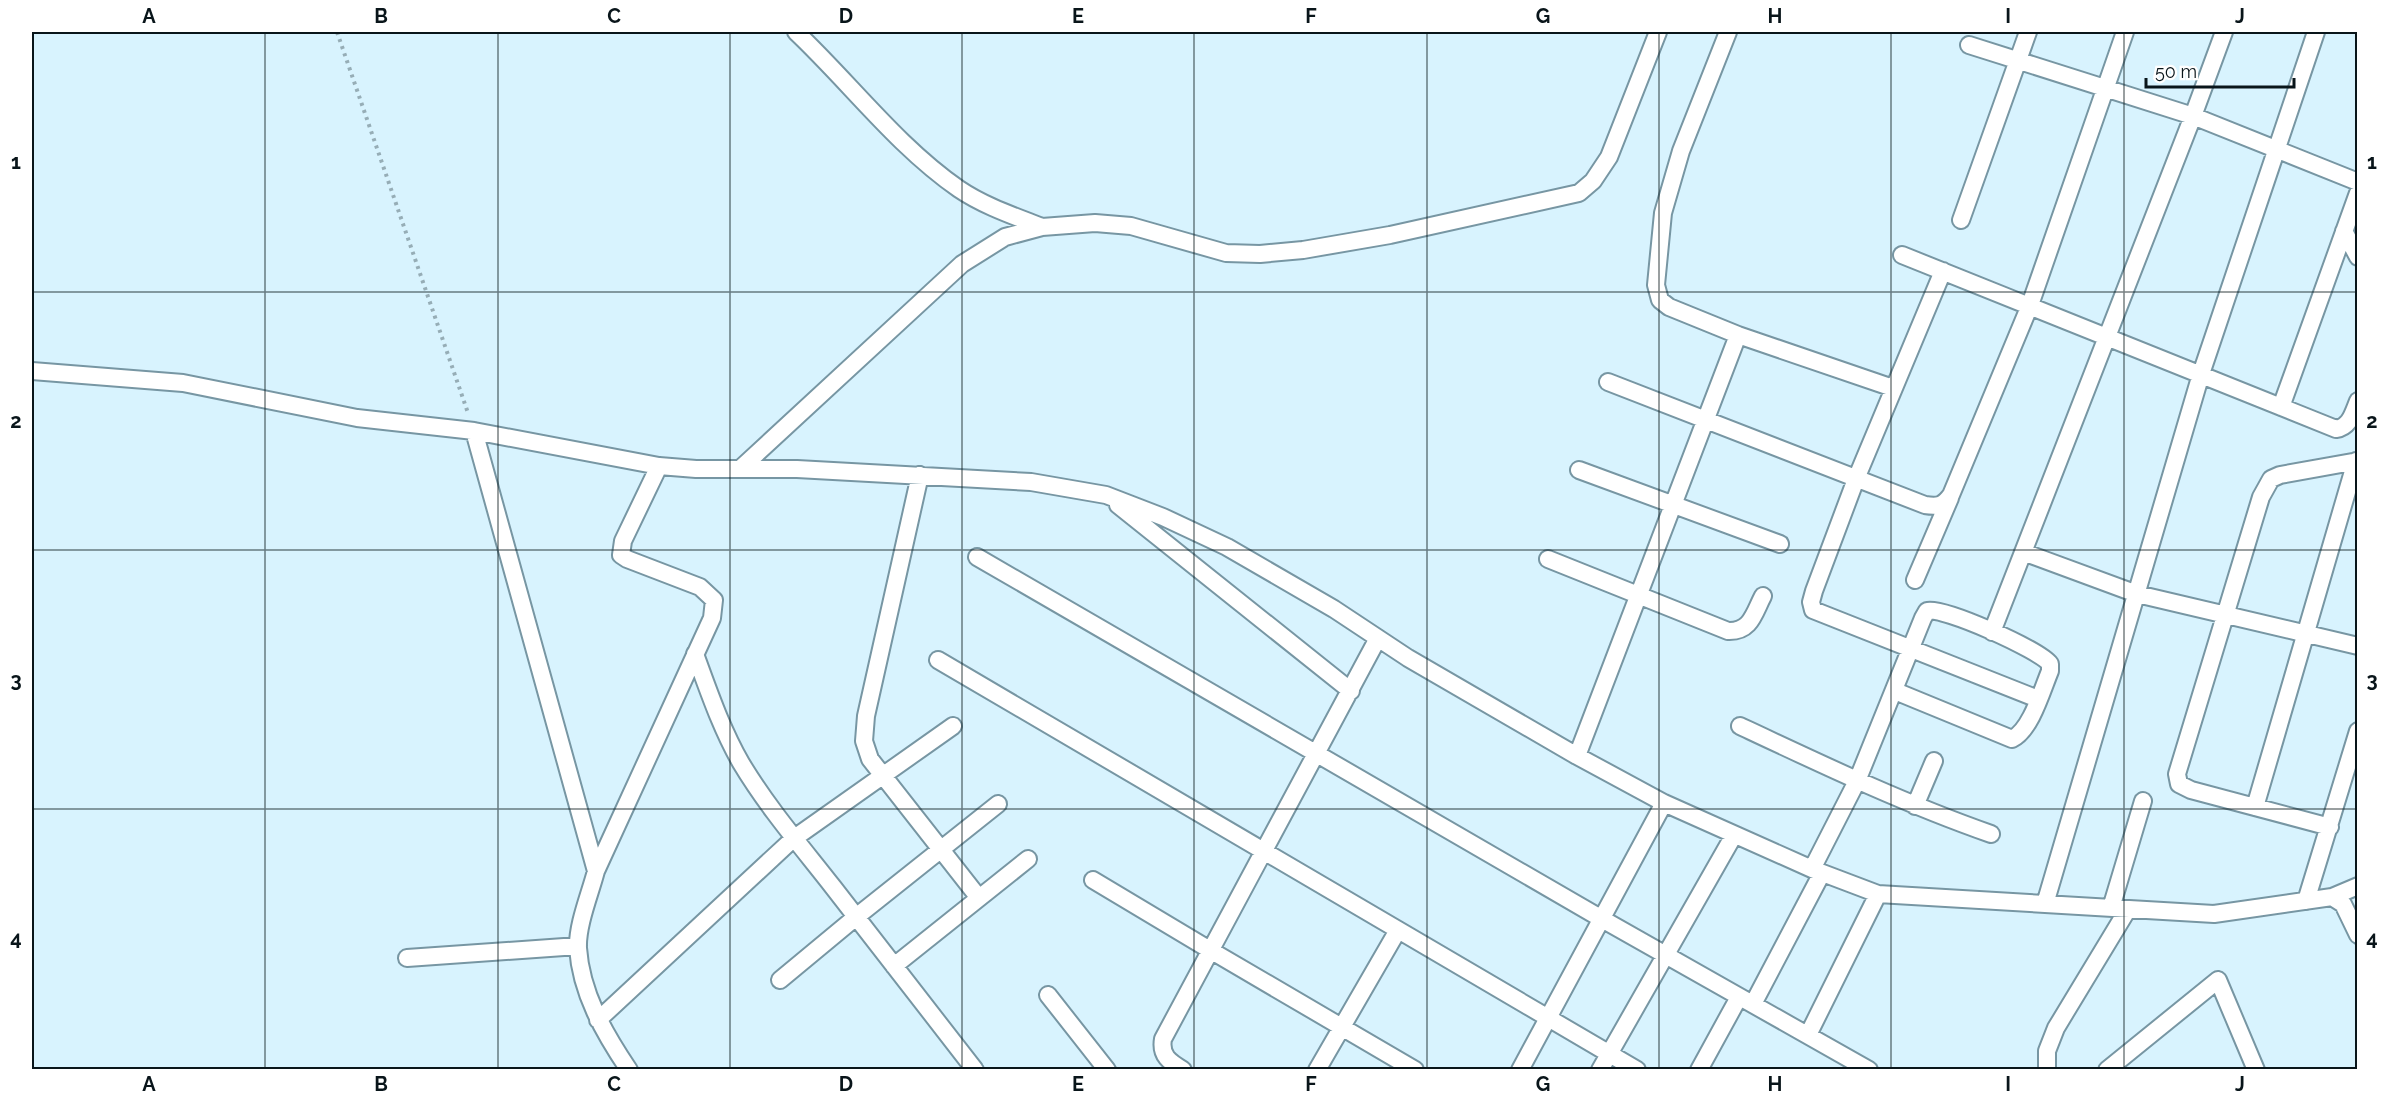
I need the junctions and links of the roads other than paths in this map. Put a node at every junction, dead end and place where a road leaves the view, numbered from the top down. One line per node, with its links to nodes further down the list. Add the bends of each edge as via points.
1 (796, 32): 16 (street, via 939,174 985,204)
2 (1658, 32): 16 (street, via 1609,157 1593,181 1579,193 1390,235 1260,254 1226,253 1131,226 1095,223)
3 (1728, 32): 22 (street, via 1671,181 1663,213 1656,285 1660,300 1669,307)
4 (2028, 32): 9 (street)
5 (2126, 32): 10 (street)
6 (2224, 32): 11 (street)
7 (2316, 32): 12 (street)
8 (1969, 45): 9 (street)
9 (2018, 61): 10 (street); 15 (street)
10 (2105, 89): 11 (street); 21 (street)
11 (2193, 116): 12 (street); 23 (street)
12 (2276, 150): 13 (street); 25 (street)
13 (2358, 182)
14 (2358, 193): 17 (street)
15 (1961, 220)
16 (1042, 227): 34 (street, via 1005,237 962,264)
17 (2344, 231): 19 (street); 29 (street)
18 (1902, 255): 20 (street)
19 (2358, 256)
20 (1943, 271): 21 (street); 27 (street)
21 (2030, 305): 23 (street); 39 (street)
22 (1738, 335): 27 (street); 30 (street)
23 (2107, 336): 25 (street); 42 (street)
24 (32, 371): 31 (street, via 183,383 357,418)
25 (2201, 374): 29 (street); 47 (street)
26 (1608, 382): 30 (street)
27 (1893, 388): 37 (street)
28 (2358, 401): 29 (street, via 2348,424 2336,429)
29 (2281, 407)
30 (1704, 420): 37 (street); 40 (street)
31 (474, 431): 33 (street); 82 (street)
32 (2357, 461): 49 (street, via 2271,479 2261,497); 51 (street)
33 (660, 466): 34 (street); 55 (street, via 623,541 621,555 700,587 714,600 712,618)
34 (740, 469): 36 (street)
35 (1579, 470): 40 (street)
36 (920, 475): 38 (street, via 1031,482); 67 (street, via 866,716 864,741 870,759)
37 (1856, 479): 39 (street, via 1925,505 1937,507); 54 (street, via 1814,591 1813,610)
38 (1106, 495): 52 (street, via 1227,547); 57 (street)
39 (1951, 495): 45 (street)
40 (1673, 504): 41 (street); 46 (street)
41 (1780, 544)
42 (2023, 552): 47 (street); 50 (street)
43 (977, 557): 64 (street)
44 (1548, 559): 46 (street)
45 (1916, 580)
46 (1639, 594): 48 (street, via 1728,631 1746,627); 65 (street)
47 (2137, 594): 49 (street); 89 (street)
48 (1763, 596)
49 (2227, 616): 51 (street); 73 (street, via 2177,774 2179,784 2191,790)
50 (1992, 632): 54 (street, via 1932,610 1923,618); 59 (street, via 2039,654 2050,664)
51 (2305, 635): 53 (street); 73 (street)
52 (1378, 638): 57 (street); 65 (street)
53 (2358, 646)
54 (1911, 649): 58 (street); 59 (street)
55 (695, 654): 77 (street, via 720,722); 82 (street)
56 (938, 660): 79 (street)
57 (1351, 691): 64 (street)
58 (1895, 691): 59 (street, via 2013,739 2020,735); 68 (street)
59 (2038, 699)
60 (953, 726): 67 (street)
61 (1740, 726): 68 (street)
62 (2358, 731): 63 (street)
63 (2355, 752): 74 (street)
64 (1317, 754): 79 (street); 92 (street)
65 (1577, 756): 70 (street)
66 (1935, 761): 72 (street)
67 (882, 774): 77 (street); 78 (street)
68 (1857, 781): 72 (street); 81 (street)
69 (2143, 801): 90 (street)
70 (1664, 803): 76 (street); 92 (street)
71 (998, 804): 78 (street)
72 (1915, 806): 75 (street)
73 (2255, 807): 74 (street)
74 (2330, 828): 88 (street)
75 (1991, 834)
76 (1734, 835): 81 (street); 97 (street)
77 (793, 839): 91 (street); 104 (street)
78 (941, 849): 87 (street); 91 (street)
79 (1263, 851): 93 (street); 96 (street)
80 (1028, 859): 87 (street)
81 (1817, 871): 85 (street); 102 (street)
82 (596, 872): 95 (street)
83 (1093, 880): 96 (street)
84 (2357, 885): 86 (street)
85 (1878, 894): 89 (street); 106 (street)
86 (2332, 897): 88 (street); 94 (street, via 2343,904)
87 (979, 898): 99 (street)
88 (2306, 901): 90 (street, via 2214,914)
89 (2045, 904): 90 (street)
90 (2119, 908): 120 (street, via 2056,1028 2047,1051)
91 (856, 916): 99 (street); 100 (street)
92 (1602, 920): 97 (street); 103 (street)
93 (1398, 930): 103 (street); 105 (street)
94 (2358, 935)
95 (578, 946): 98 (street); 104 (street, via 583,979)
96 (1210, 950): 105 (street); 112 (street, via 1163,1039 1164,1056)
97 (1665, 954): 102 (street); 107 (street)
98 (407, 958)
99 (894, 966): 110 (street)
100 (780, 980)
101 (1048, 994): 111 (street)
102 (1746, 1000): 106 (street); 118 (street)
103 (1548, 1018): 107 (street); 115 (street)
104 (598, 1020): 109 (street)
105 (1342, 1027): 113 (street); 114 (street)
106 (1808, 1035): 119 (street)
107 (1609, 1053): 116 (street); 117 (street)
108 (2253, 1068): 121 (street, via 2218,980)
109 (629, 1070)
110 (975, 1070)
111 (1107, 1070)
112 (1183, 1070)
113 (1317, 1070)
114 (1415, 1070)
115 (1520, 1070)
116 (1600, 1070)
117 (1637, 1070)
118 (1699, 1070)
119 (1869, 1070)
120 (2047, 1070)
121 (2107, 1070)

